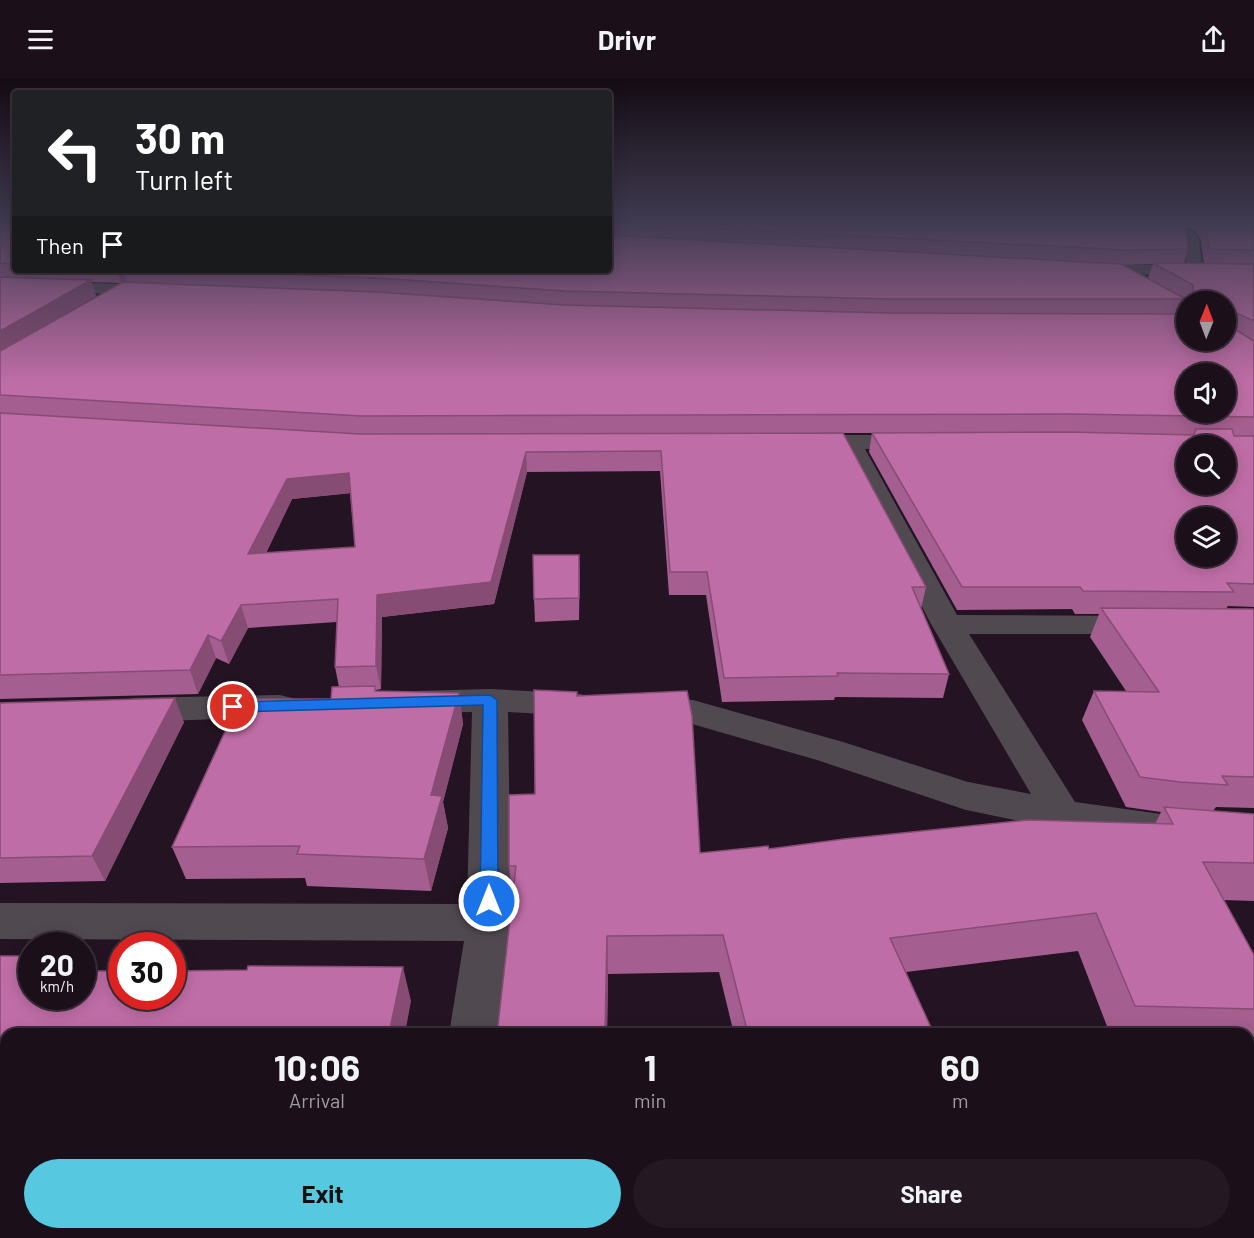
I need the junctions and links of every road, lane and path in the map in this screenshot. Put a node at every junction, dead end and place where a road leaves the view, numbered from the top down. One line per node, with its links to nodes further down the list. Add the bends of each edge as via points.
1 (149, 274): 5 (street)
2 (1125, 274): 4 (street)
3 (0, 285): 5 (street)
4 (1149, 288)
5 (127, 289): 6 (street); 7 (street)
6 (173, 291)
7 (98, 306)
8 (780, 442): 9 (street)
9 (849, 442): 10 (street); 11 (street)
10 (932, 442)
11 (947, 624): 12 (street); 17 (street)
12 (1171, 626)
13 (490, 700): 14 (street); 17 (street, via 693,712 830,751 966,796); 20 (street)
14 (382, 703)
15 (311, 705): 16 (street)
16 (96, 711)
17 (1063, 815): 18 (street)
18 (1198, 832)
19 (0, 921): 20 (street)
20 (489, 923): 21 (street)
21 (475, 1028)

